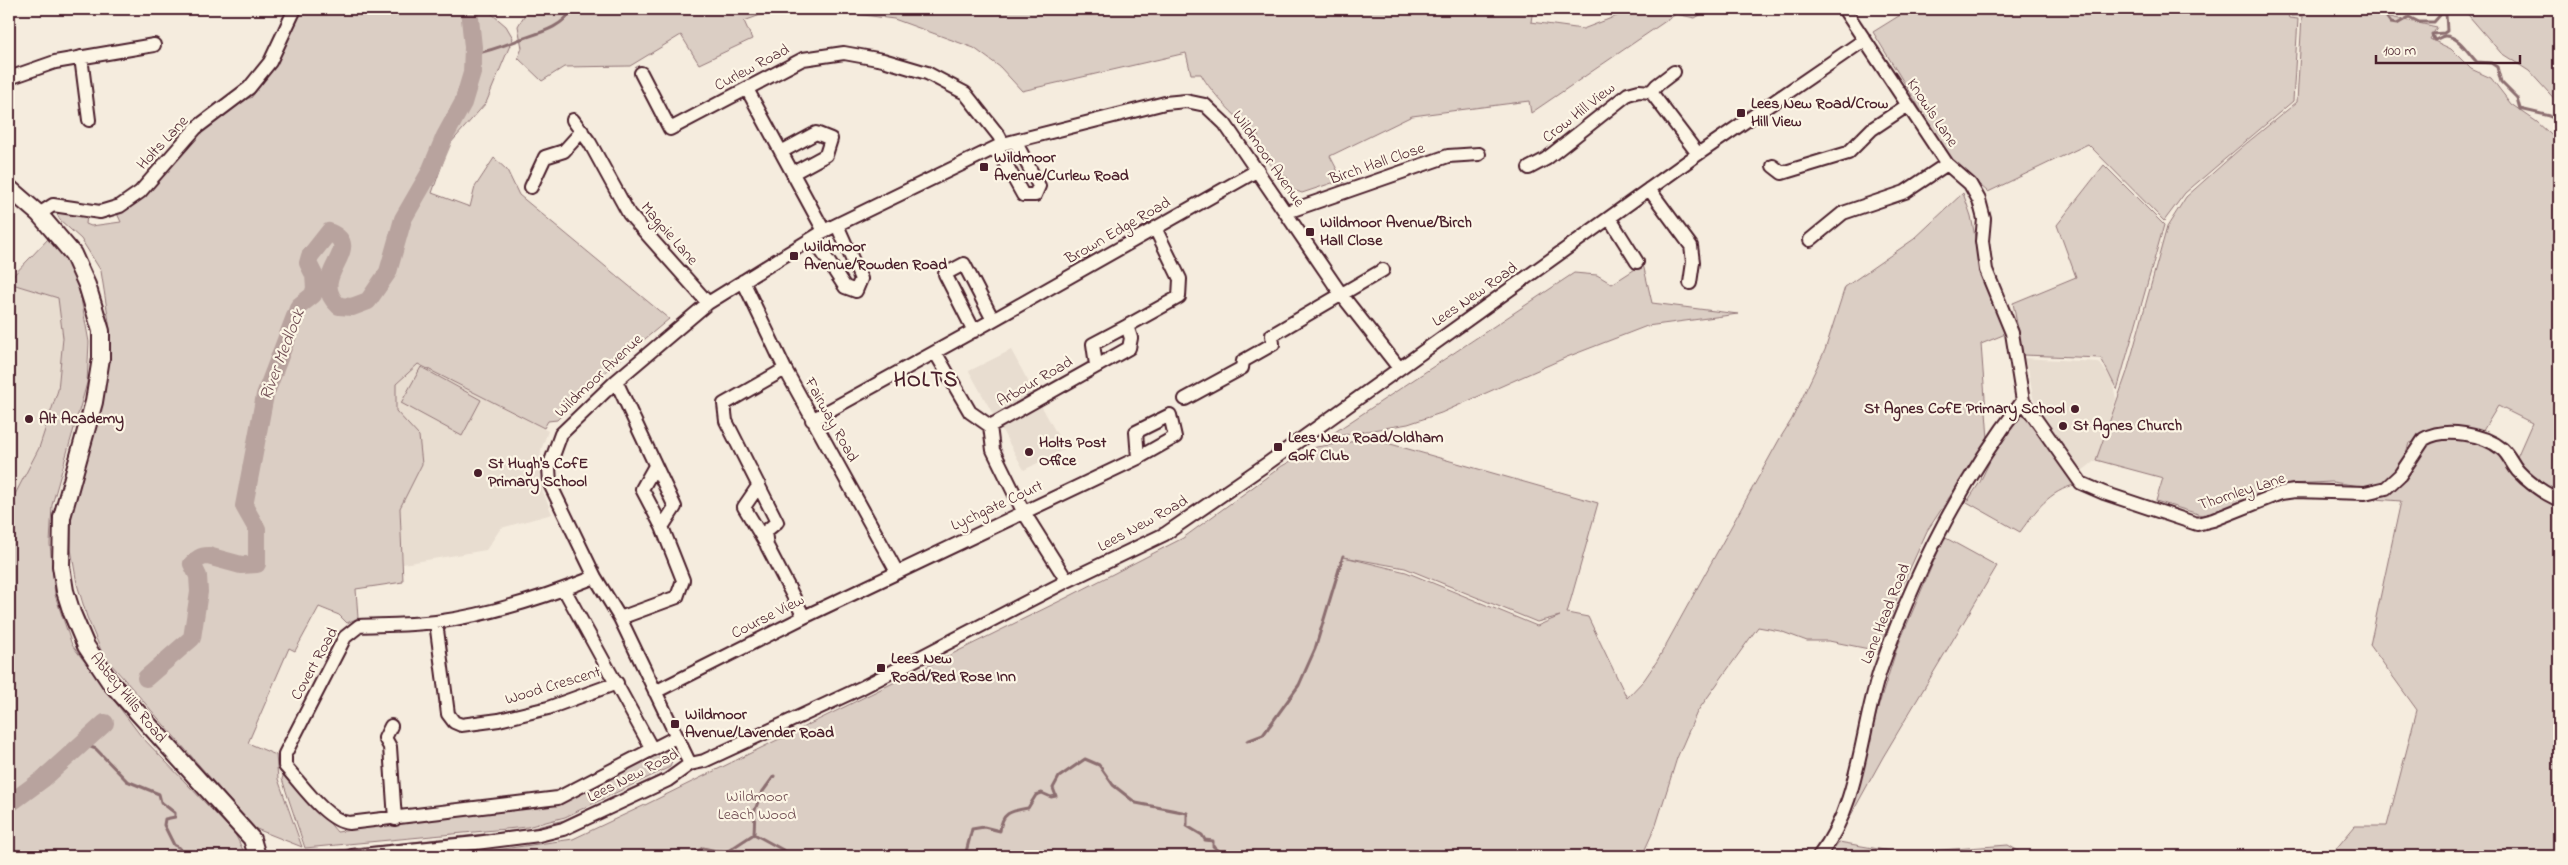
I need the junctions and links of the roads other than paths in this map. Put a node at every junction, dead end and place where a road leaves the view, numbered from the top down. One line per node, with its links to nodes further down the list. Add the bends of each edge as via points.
1 (295, 9): 28 (street, Holts Lane, via 270,62 249,88 196,128 140,192 120,206 100,212 53,205)
2 (1844, 9): 3 (street, Knowls Lane)
3 (1864, 40): 11 (street, Knowls Lane); 18 (street, Lees New Road)
4 (154, 45): 5 (street)
5 (80, 58): 8 (street, via 55,62); 12 (street)
6 (1674, 72): 10 (street)
7 (640, 73): 9 (street, Curlew Road, via 670,129)
8 (9, 78)
9 (747, 89): 15 (street, Curlew Road, via 803,59 844,53 883,60 926,73 965,93); 16 (street)
10 (1651, 92): 18 (street); 21 (street, Crow Hill View, via 1628,94 1546,159)
11 (1908, 105): 19 (street, Knowls Lane); 20 (street, via 1872,129 1848,153 1838,158 1782,173)
12 (89, 120)
13 (572, 120): 14 (street, Magpie Lane)
14 (582, 131): 24 (street, via 564,151 545,157); 39 (street, Magpie Lane, via 629,214)
15 (1005, 144): 22 (street, Wildmoor Avenue, via 1165,103 1196,102 1217,114); 30 (street, Wildmoor Avenue)
16 (781, 152): 23 (street); 23 (street, via 816,134 831,139 826,155)
17 (1479, 154): 27 (street, Birch Hall Close, via 1448,156)
18 (1698, 154): 25 (street, Lees New Road)
19 (1947, 164): 33 (street, via 1905,192 1843,213); 49 (street, Knowls Lane, via 1970,184 1979,200 1984,220 1982,241 1986,270 2012,333)
20 (1773, 166)
21 (1529, 168)
22 (1258, 170): 27 (street, Wildmoor Avenue); 31 (street, Brown Edge Road)
23 (793, 174): 32 (street)
24 (531, 187)
25 (1649, 189): 29 (street, Lees New Road); 37 (street, via 1691,246)
26 (10, 191): 28 (main road, Abbey Hills Road)
27 (1287, 212): 38 (street, Wildmoor Avenue)
28 (39, 214): 73 (main road, Abbey Hills Road, via 73,254 87,284 101,331 101,358 94,402 62,517 61,566 70,606 86,646 110,682 252,839)
29 (1610, 219): 34 (street); 45 (street, Lees New Road)
30 (837, 225): 32 (street, Wildmoor Avenue); 32 (street, via 861,279 856,291 845,287)
31 (1155, 228): 40 (street, Brown Edge Road); 41 (street, Arbour Road, via 1180,279 1179,297)
32 (819, 235): 36 (street, Wildmoor Avenue)
33 (1810, 240)
34 (1637, 262)
35 (1383, 270): 38 (street)
36 (743, 281): 39 (street, Wildmoor Avenue); 46 (street, Fairway Road)
37 (1690, 283)
38 (1341, 294): 45 (street, Wildmoor Avenue); 48 (street, via 1272,336 1273,344 1243,361 1242,368)
39 (708, 303): 47 (street, Wildmoor Avenue)
40 (993, 320): 42 (street, Brown Edge Road); 42 (street, via 964,264 945,274)
41 (1127, 326): 44 (street, Arbour Road, via 1093,344); 44 (street, Arbour Road, via 1130,348)
42 (974, 331): 43 (street, Brown Edge Road)
43 (935, 352): 50 (street, Brown Edge Road); 51 (street, via 970,412)
44 (1096, 366): 51 (street, Arbour Road)
45 (1399, 368): 61 (street, Lees New Road, via 1165,534)
46 (785, 369): 50 (street, Fairway Road); 54 (street, via 724,404 726,421)
47 (616, 381): 53 (street); 60 (street, Wildmoor Avenue, via 561,434 549,467 550,484)
48 (1185, 399)
49 (2023, 401): 55 (street, Thornley Lane, via 2081,483 2196,524 2288,492 2365,494 2386,488 2400,475 2424,440 2452,433 2502,449 2529,482); 75 (street, Lane Head Road, via 1972,474 1937,534 1880,672 1845,809)
50 (812, 420): 59 (street, Fairway Road)
51 (990, 426): 56 (street, via 993,450)
52 (1138, 458): 56 (street, Lychgate Court)
53 (655, 466): 57 (street, via 642,489); 57 (street, via 675,508)
54 (759, 485): 58 (street, via 777,522 765,532); 58 (street, via 744,507)
55 (2559, 500)
56 (1023, 511): 59 (street, Lychgate Court); 61 (street)
57 (662, 527): 64 (street, via 683,580 677,596)
58 (767, 546): 63 (street)
59 (897, 572): 63 (street, Course View)
60 (595, 577): 62 (street, Covert Road); 64 (street, Wildmoor Avenue)
61 (1067, 581): 71 (street, Lees New Road, via 861,688 704,761)
62 (564, 589): 65 (street, Covert Road); 66 (street)
63 (804, 617): 67 (street, Course View)
64 (620, 618): 67 (street, Wildmoor Avenue)
65 (436, 622): 66 (street, Wood Crescent, via 448,714 461,725 548,708); 72 (street, Covert Road, via 353,629 285,754 285,766 336,819 349,823)
66 (617, 683): 70 (street)
67 (655, 692): 69 (street, Wildmoor Avenue)
68 (391, 726): 72 (street, via 385,738 390,747)
69 (676, 737): 70 (street, Covert Road); 71 (street, Wildmoor Avenue)
70 (652, 749): 72 (street, Covert Road, via 558,798)
71 (690, 764): 74 (street, Lees New Road, via 668,780 562,829 485,842)
72 (395, 819)
73 (258, 856)
74 (352, 856)
75 (1819, 856)

